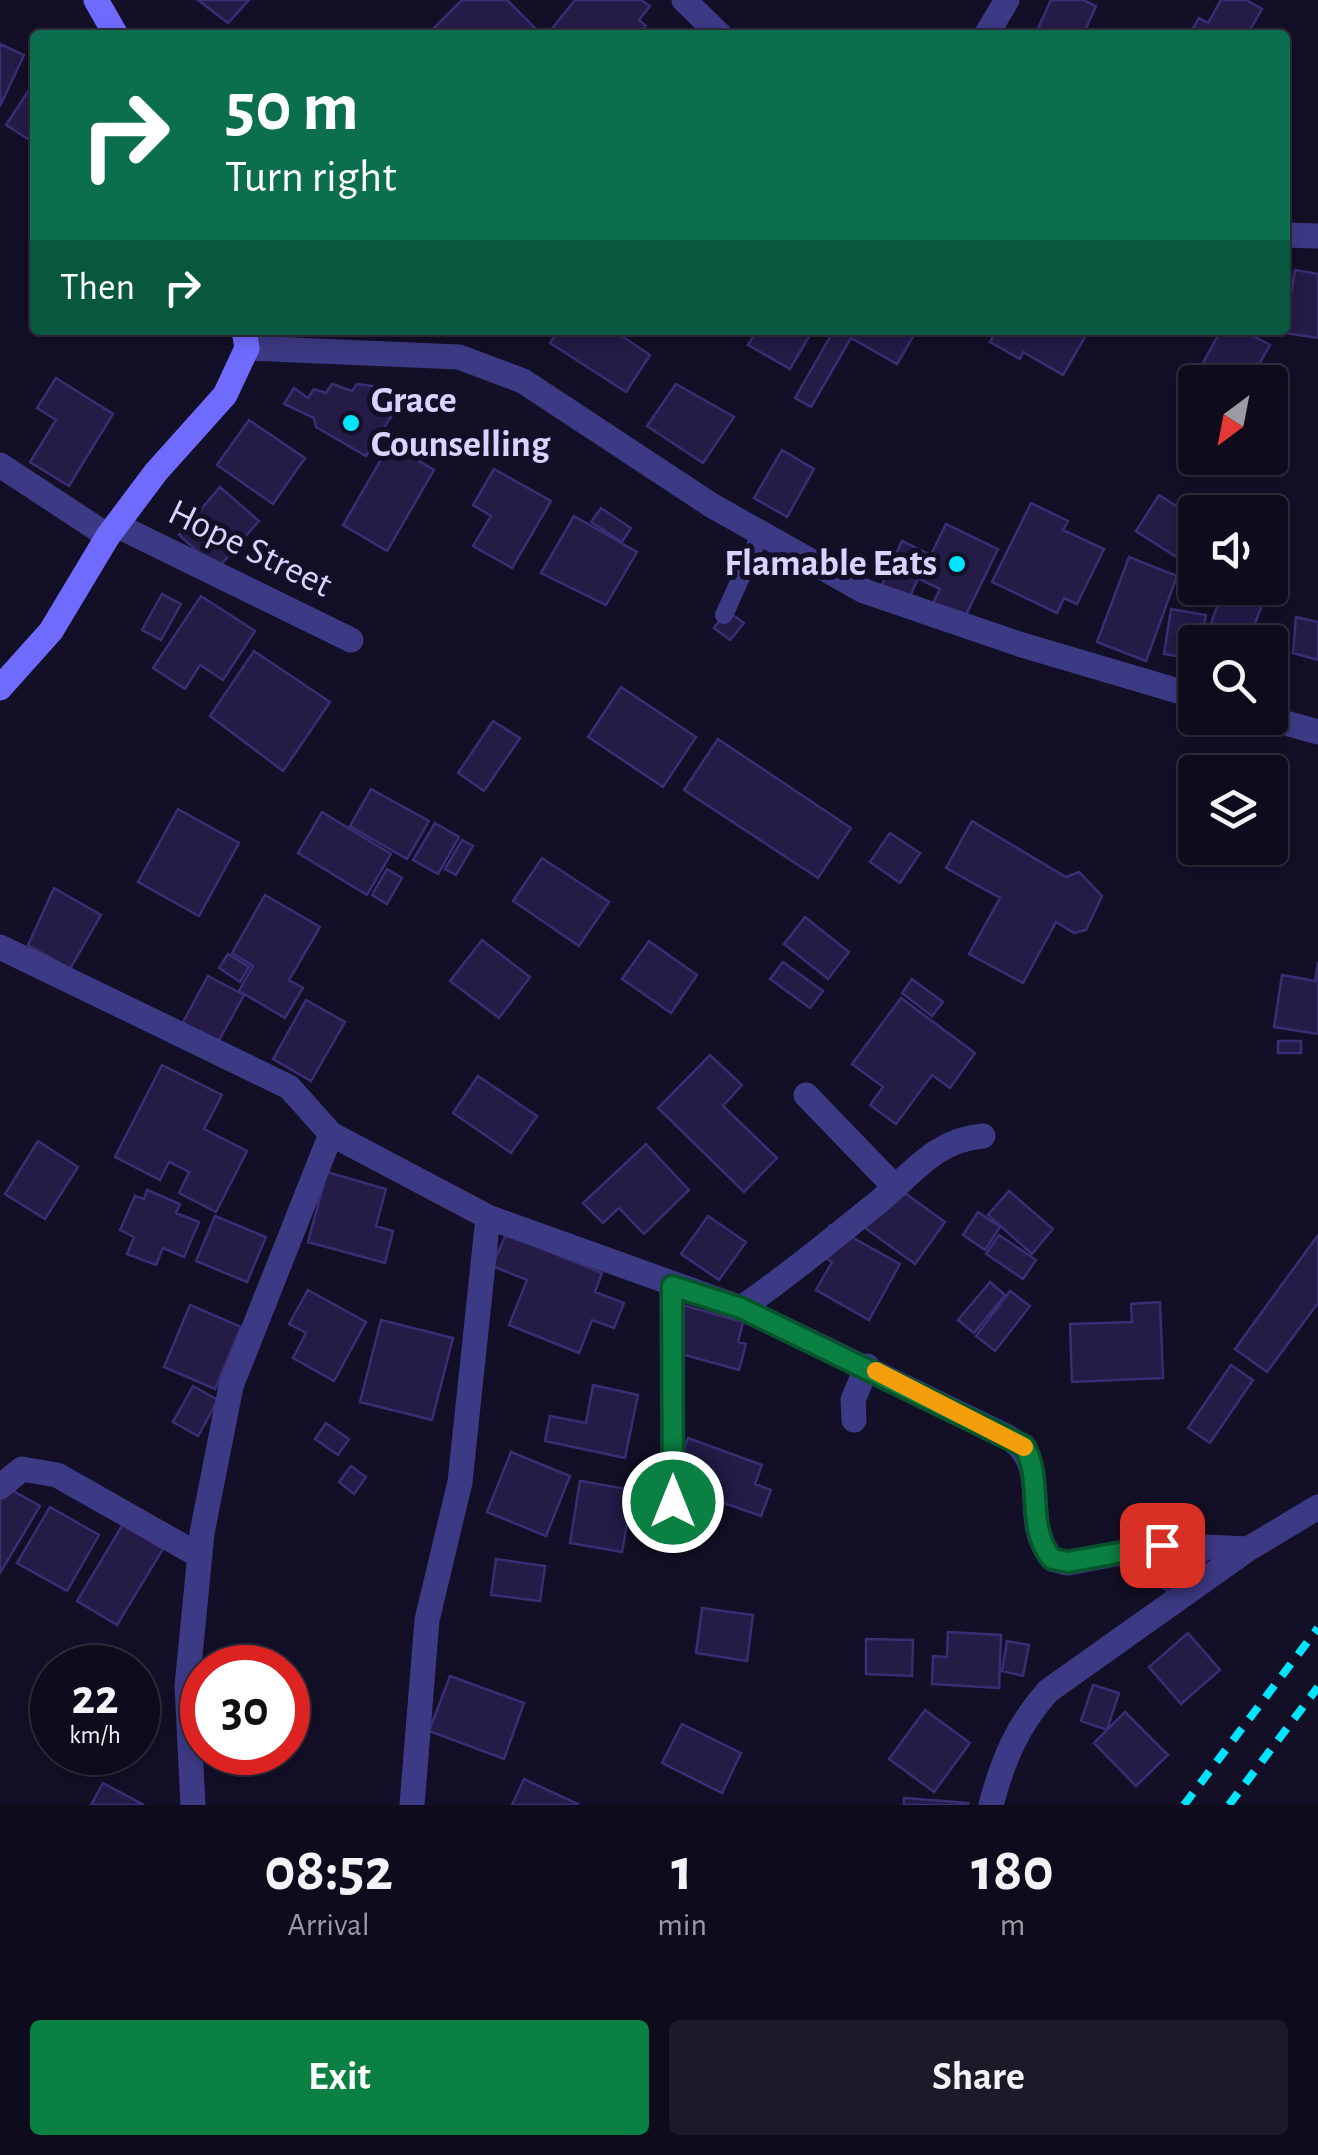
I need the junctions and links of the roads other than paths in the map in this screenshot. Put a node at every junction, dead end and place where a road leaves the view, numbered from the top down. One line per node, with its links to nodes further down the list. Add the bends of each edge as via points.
1 (96, 0): 4 (main road)
2 (684, 0): 5 (street)
3 (1007, 0): 6 (street)
4 (113, 30)
5 (715, 30)
6 (989, 30)
7 (1316, 233): 8 (street)
8 (1290, 235)
9 (245, 339): 11 (main road, via 224,396); 12 (street, via 458,357 523,381)
10 (0, 465): 11 (street, Hope Street)
11 (112, 530): 14 (street, Hope Street); 15 (main road, via 52,632)
12 (761, 533): 13 (lane); 16 (street, via 864,591)
13 (724, 614)
14 (351, 640)
15 (0, 688)
16 (1178, 691)
17 (1288, 724): 18 (street)
18 (1318, 732)
19 (0, 947): 21 (street, via 290,1088)
20 (806, 1095): 23 (street)
21 (331, 1134): 24 (street); 33 (street, via 231,1386)
22 (983, 1136): 23 (street, via 960,1138 927,1155)
23 (894, 1186): 26 (street)
24 (488, 1217): 25 (street); 35 (street, via 460,1482 427,1620)
25 (672, 1286): 26 (street); 31 (street)
26 (741, 1308): 27 (street)
27 (867, 1366): 28 (street); 32 (street, via 1024,1446 1032,1460 1036,1526 1052,1559 1162,1545)
28 (854, 1420)
29 (0, 1487): 33 (street, via 22,1469 57,1475)
30 (1318, 1507): 32 (street)
31 (673, 1538)
32 (1248, 1550): 36 (street, via 1048,1690 1005,1755)
33 (200, 1556): 34 (street, via 187,1686)
34 (193, 1805)
35 (412, 1805)
36 (991, 1805)

